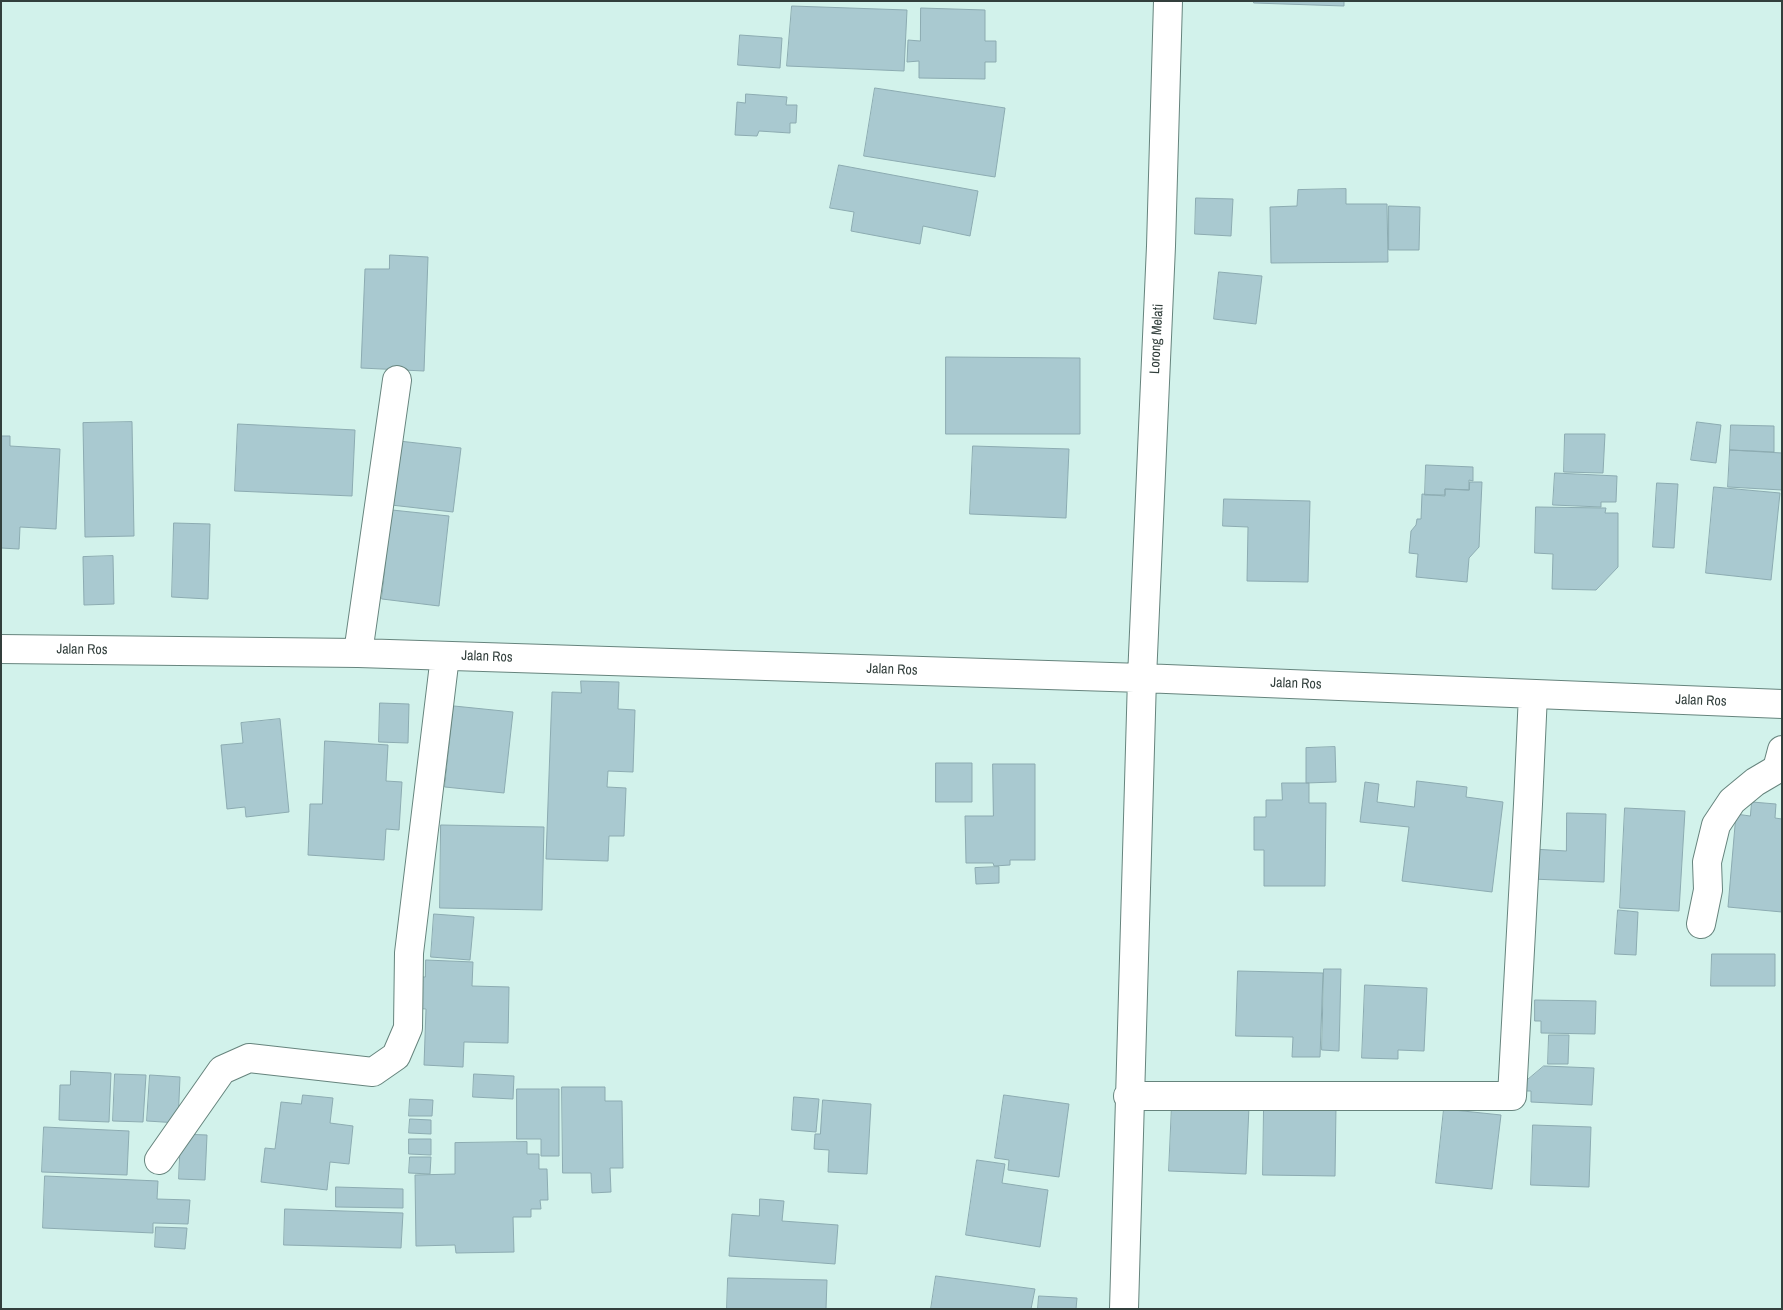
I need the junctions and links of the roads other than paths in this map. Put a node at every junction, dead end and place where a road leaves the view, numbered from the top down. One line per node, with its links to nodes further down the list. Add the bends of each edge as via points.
1 (1168, 1): 6 (street, Lorong Melati)
2 (397, 380): 4 (street)
3 (1, 649): 4 (street, Jalan Ros)
4 (358, 653): 5 (street, Jalan Ros)
5 (445, 656): 6 (street, Jalan Ros); 12 (street, via 409,953 408,1028 396,1056 373,1072 249,1058 222,1070)
6 (1142, 678): 7 (street, Jalan Ros); 11 (street, Lorong Melati)
7 (1533, 694): 8 (street, Jalan Ros); 11 (street, via 1512,1096)
8 (1782, 704)
9 (1782, 750): 10 (street, via 1777,768 1732,801 1716,825 1707,862 1708,890)
10 (1700, 924)
11 (1128, 1096): 13 (street, Lorong Melati)
12 (159, 1160)
13 (1124, 1309)

